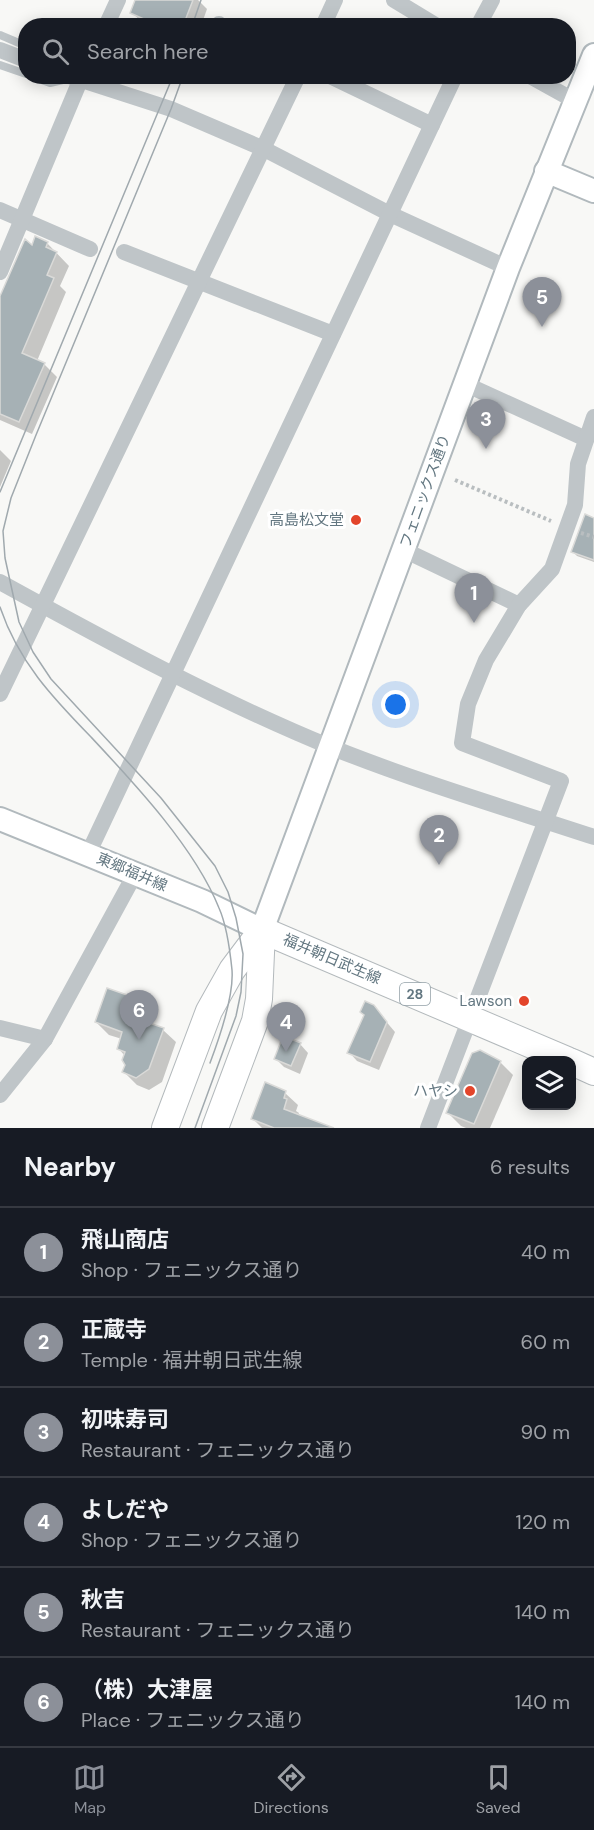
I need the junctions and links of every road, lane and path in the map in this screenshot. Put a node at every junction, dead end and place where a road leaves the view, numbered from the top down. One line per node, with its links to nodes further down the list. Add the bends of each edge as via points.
1 (118, 0): 5 (street)
2 (335, 0): 6 (street)
3 (394, 0): 7 (street)
4 (492, 0): 8 (street)
5 (110, 18)
6 (327, 18)
7 (424, 18)
8 (482, 18)
9 (0, 35): 10 (lane)
10 (18, 43)
11 (0, 50): 13 (street)
12 (594, 55): 23 (main road, フェニックス通り)
13 (18, 57)
14 (0, 65): 15 (lane)
15 (18, 71)
16 (594, 81): 23 (street)
17 (72, 84): 30 (street)
18 (96, 84): 25 (street, via 171,109)
19 (294, 84): 25 (street)
20 (347, 84): 24 (street)
21 (451, 84): 24 (street)
22 (544, 84): 23 (street)
23 (575, 101): 26 (main road, フェニックス通り)
24 (432, 125): 29 (street)
25 (264, 149): 29 (street); 35 (street)
26 (546, 171): 27 (main road); 33 (main road, フェニックス通り)
27 (594, 191)
28 (0, 210): 30 (street)
29 (390, 214): 33 (street); 36 (street)
30 (22, 221): 31 (street); 34 (street)
31 (90, 249)
32 (124, 252): 35 (street)
33 (508, 268): 37 (main road, フェニックス通り)
34 (0, 272)
35 (199, 283): 36 (street); 45 (street)
36 (333, 334): 46 (street)
37 (465, 384): 39 (street); 42 (main road, フェニックス通り)
38 (594, 417): 39 (street)
39 (586, 439): 44 (street, via 578,464 575,505 552,568)
40 (454, 480): 41 (path)
41 (561, 525)
42 (404, 550): 44 (street); 48 (main road, フェニックス通り)
43 (0, 582): 45 (street)
44 (519, 605): 50 (street, via 486,660 468,704 462,743 561,781)
45 (43, 606): 46 (street); 47 (street)
46 (171, 675): 48 (street); 52 (street)
47 (0, 694)
48 (331, 747): 50 (street, via 446,790); 54 (main road, フェニックス通り)
49 (0, 819): 52 (main road, 東郷福井線)
50 (547, 821): 51 (street); 55 (street)
51 (594, 837)
52 (88, 854): 53 (main road, 東郷福井線)
53 (135, 874): 54 (main road, 東郷福井線); 57 (street)
54 (262, 930): 55 (main road, 福井朝日武生線 / 28); 62 (main road, フェニックス通り, via 232,970 209,1011); 63 (main road, フェニックス通り, via 255,1021)
55 (470, 1018): 58 (main road, 福井朝日武生線 / 28); 64 (street)
56 (0, 1028): 57 (street)
57 (45, 1039): 61 (street)
58 (558, 1056)
59 (576, 1064): 60 (main road)
60 (594, 1072)
61 (0, 1095)
62 (165, 1128)
63 (215, 1128)
64 (428, 1128)

